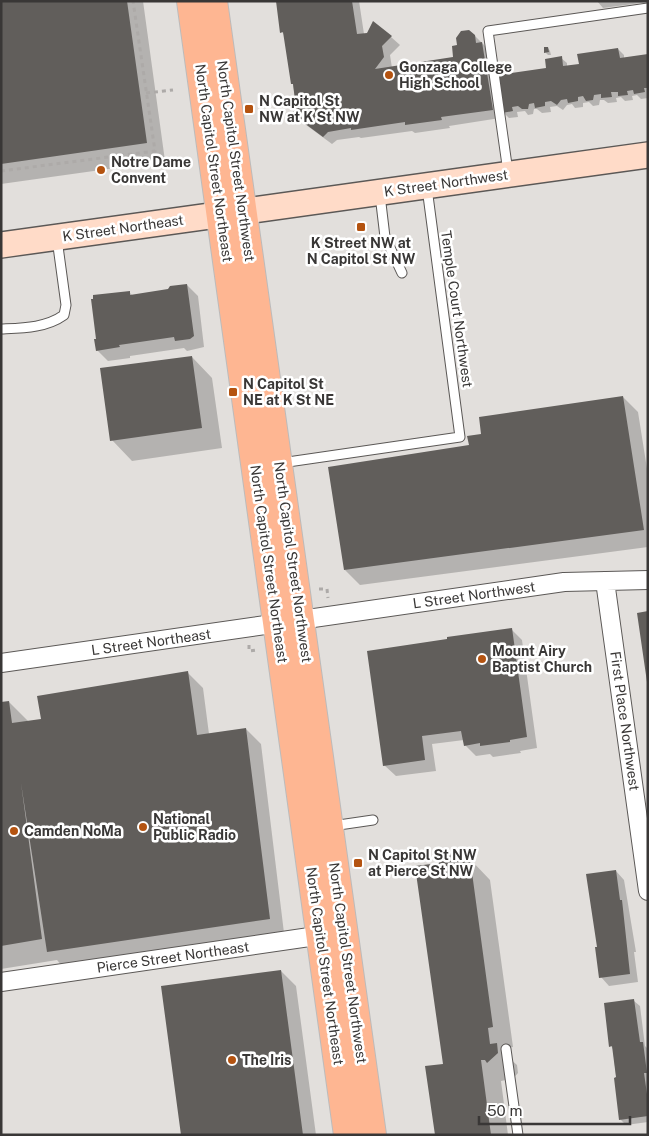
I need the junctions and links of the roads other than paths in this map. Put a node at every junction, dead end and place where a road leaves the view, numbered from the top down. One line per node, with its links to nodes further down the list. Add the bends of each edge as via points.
1 (191, 1): 8 (main road, North Capitol Street Northeast)
2 (213, 1): 8 (main road, North Capitol Street Northwest)
3 (648, 8): 5 (lane, via 488,31)
4 (648, 155): 5 (main road, K Street Northwest)
5 (508, 174): 6 (main road, K Street Northwest)
6 (426, 186): 7 (main road, K Street Northwest); 13 (lane, Temple Court Northwest, via 460,436)
7 (379, 192): 8 (main road, K Street Northwest); 11 (lane, via 385,237)
8 (232, 213): 9 (main road, K Street Northeast); 13 (main road, North Capitol Street Northwest); 16 (main road, North Capitol Street Northeast)
9 (57, 237): 10 (main road, K Street Northeast); 12 (lane, via 66,305 64,315 41,325)
10 (1, 245)
11 (402, 273)
12 (1, 329)
13 (279, 463): 16 (main road, North Capitol Street Northwest)
14 (648, 580): 15 (street, L Street Northwest)
15 (605, 581): 16 (street, L Street Northwest, via 564,582); 20 (street, First Place Northwest)
16 (289, 622): 17 (street, L Street Northeast); 19 (main road, North Capitol Street Northwest); 21 (main road, North Capitol Street Northeast)
17 (1, 663)
18 (373, 820): 19 (lane)
19 (329, 826): 21 (main road, North Capitol Street Northwest)
20 (648, 890)
21 (332, 933): 22 (street, Pierce Street Northeast); 24 (main road, North Capitol Street Northwest)
22 (1, 982)
23 (506, 1049): 26 (lane)
24 (352, 1075): 25 (main road, North Capitol Street Northeast)
25 (360, 1132)
26 (518, 1135)

